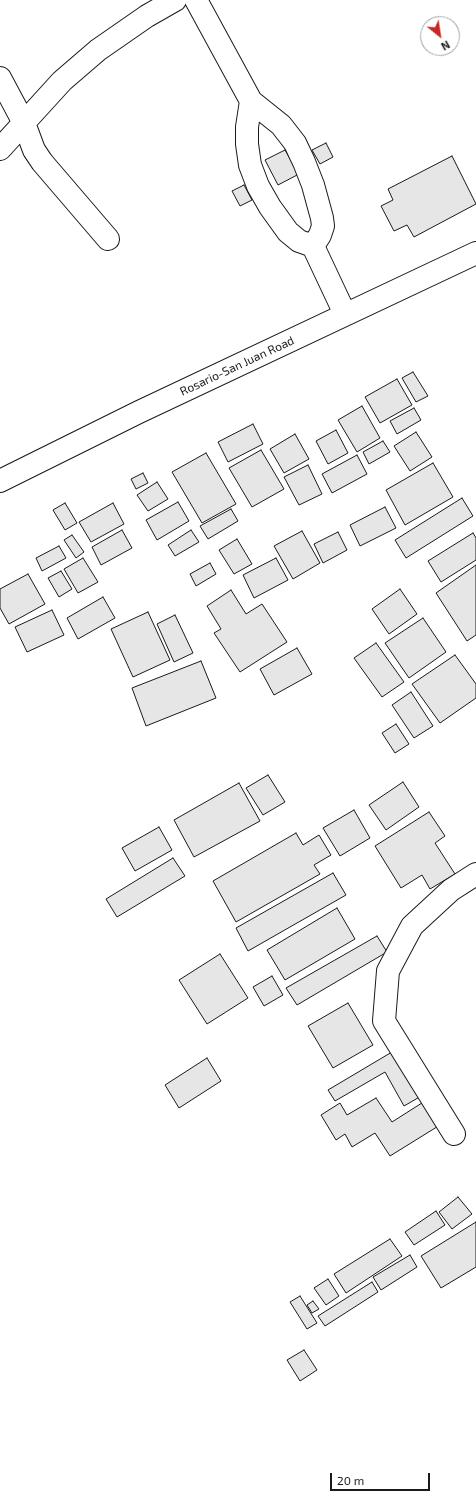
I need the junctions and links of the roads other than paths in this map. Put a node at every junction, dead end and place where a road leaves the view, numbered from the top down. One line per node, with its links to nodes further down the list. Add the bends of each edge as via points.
1 (175, 0): 5 (street, via 98,50 62,81)
2 (196, 0): 4 (street)
3 (0, 78): 5 (street)
4 (251, 101): 8 (street, via 281,125 295,143 304,162 322,218 320,235); 8 (street, via 247,144 250,165 258,186 288,232 299,242)
5 (24, 122): 6 (street); 7 (street, via 34,150 42,162)
6 (0, 149)
7 (108, 239)
8 (313, 246): 10 (street)
9 (476, 253): 10 (street, Rosario-San Juan Road)
10 (345, 314): 11 (street, Rosario-San Juan Road)
11 (0, 481)
12 (476, 874): 13 (street, via 451,890 412,926 388,971 384,1021)
13 (454, 1134)

